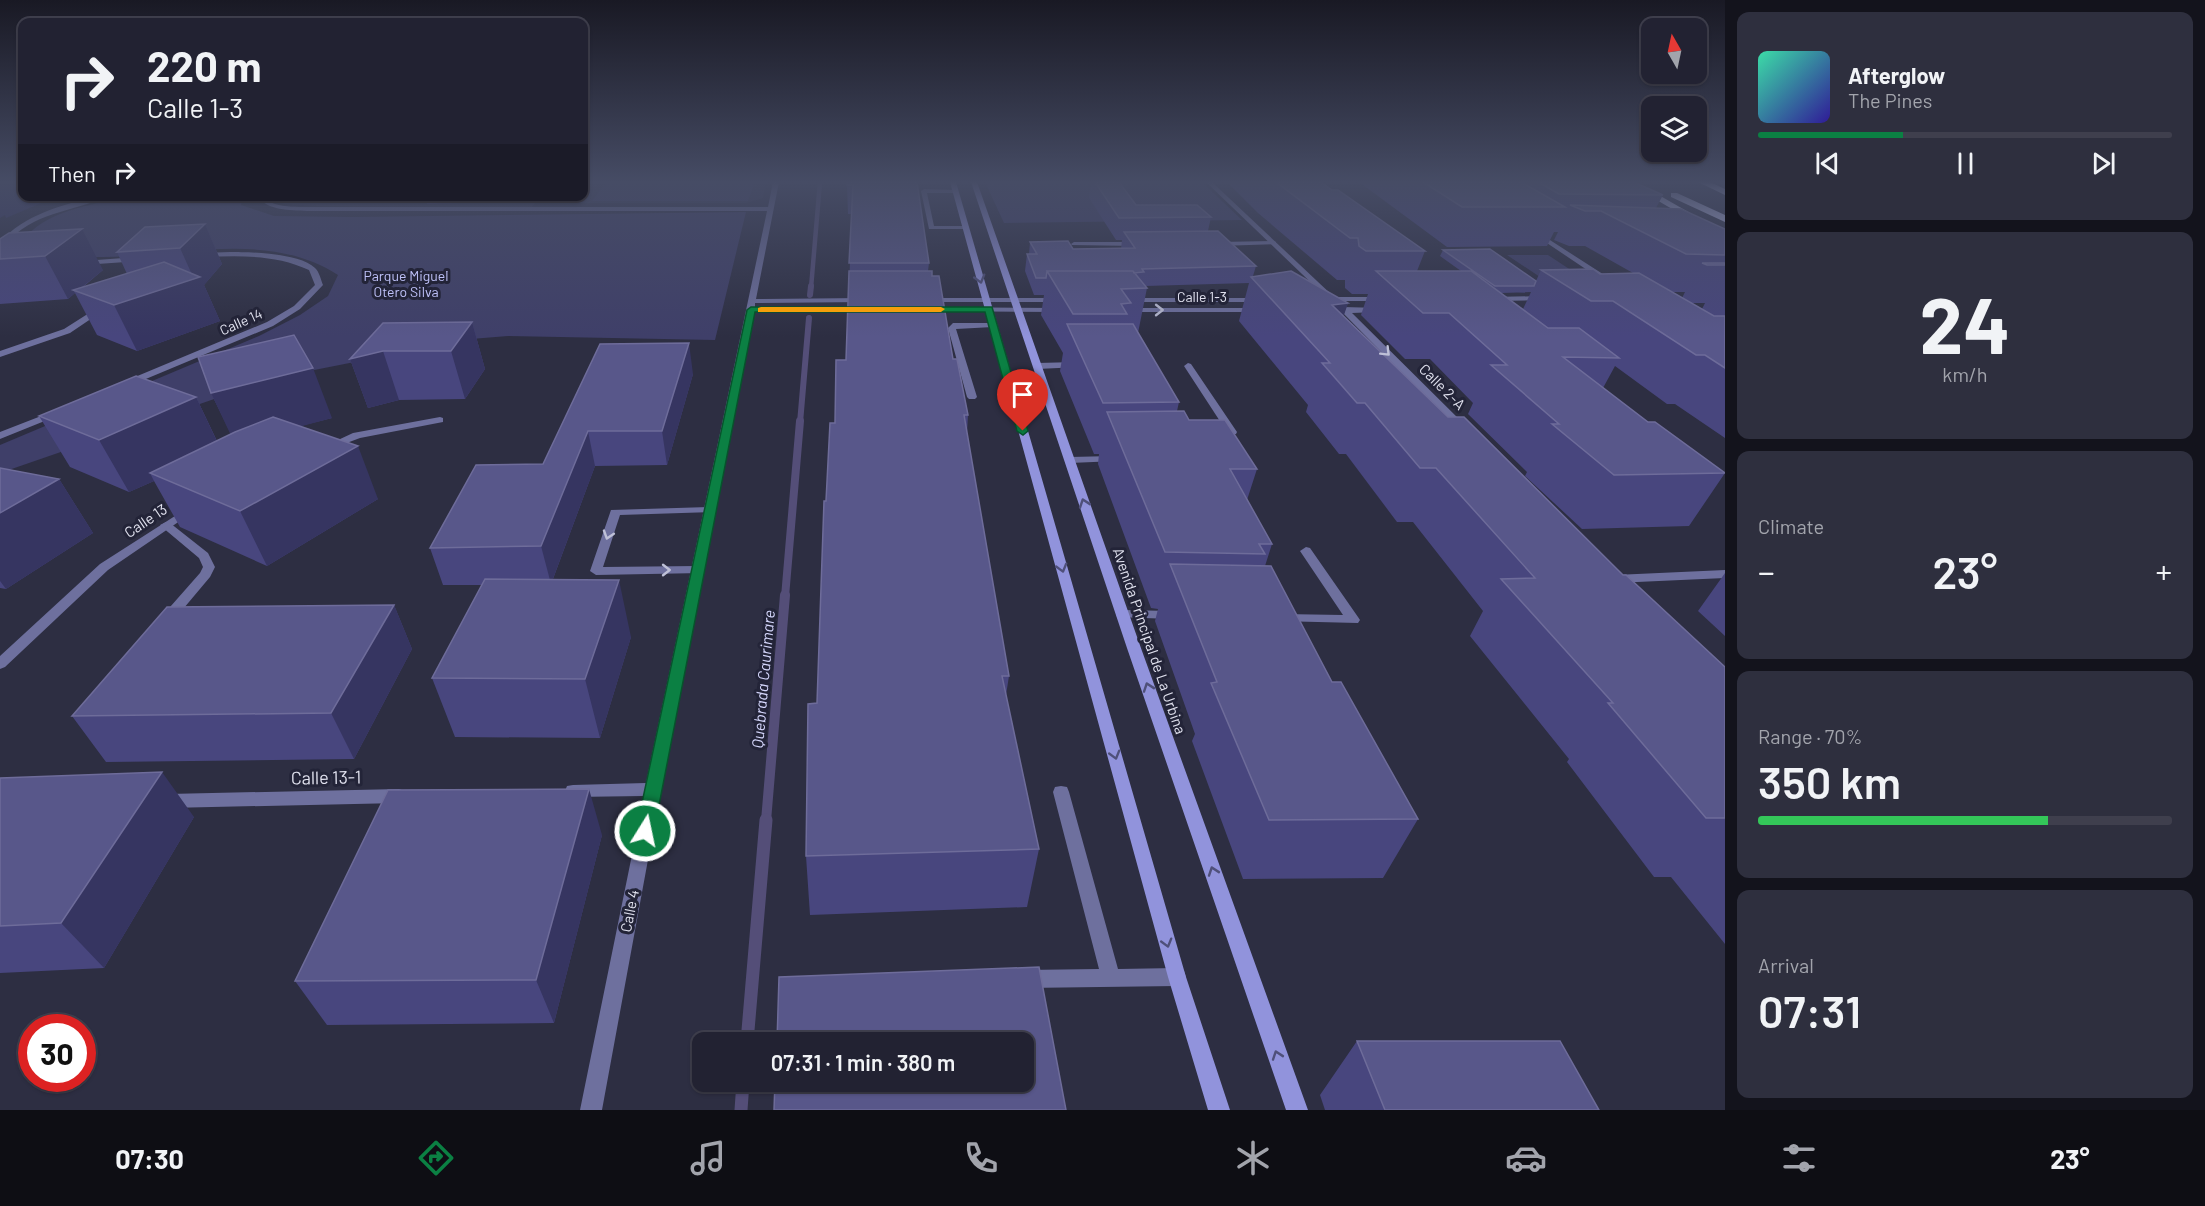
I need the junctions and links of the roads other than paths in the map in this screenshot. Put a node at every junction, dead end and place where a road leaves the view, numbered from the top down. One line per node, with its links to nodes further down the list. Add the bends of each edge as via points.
1 (12, 234): 13 (street, via 0,246)
2 (766, 234): 30 (street, Calle 4)
3 (967, 234): 28 (main road, one-way to 28)
4 (993, 234): 29 (main road, Avenida Principal de La Urbina)
5 (1264, 234): 9 (street, Calle 2-A)
6 (1536, 234): 7 (street)
7 (1540, 236): 8 (street); 17 (street)
8 (1551, 237)
9 (1274, 243): 12 (street); 20 (street, Calle 2-A)
10 (1074, 244): 11 (street)
11 (1145, 244)
12 (1215, 244)
13 (2, 252)
14 (189, 256): 45 (street, Calle 14, via 246,255 290,260 312,270 319,285 296,308 258,330)
15 (144, 259): 16 (street)
16 (76, 264)
17 (1615, 284)
18 (1555, 298): 22 (street)
19 (1321, 299): 20 (street)
20 (1332, 299): 21 (street); 39 (street, Calle 2-A)
21 (1391, 299)
22 (1485, 299)
23 (871, 300): 30 (street)
24 (918, 300): 28 (street)
25 (1065, 300): 29 (street)
26 (1123, 300): 27 (street, Calle 1-3)
27 (1274, 300)
28 (987, 304): 29 (street); 33 (street); 40 (main road)
29 (1015, 304): 34 (street); 43 (main road, Avenida Principal de La Urbina)
30 (752, 306): 32 (street); 56 (street, Calle 4)
31 (105, 307): 41 (street, via 67,330)
32 (877, 309)
33 (922, 309)
34 (1068, 310)
35 (1114, 310): 36 (street, Calle 1-3, one-way to 36)
36 (1264, 310)
37 (1390, 310): 39 (street)
38 (1322, 311): 39 (street)
39 (1344, 311): 50 (street, Calle 2-A, one-way to 50)
40 (993, 325): 46 (street, via 952,328); 73 (main road, one-way to 73)
41 (0, 354)
42 (1091, 365): 43 (street)
43 (1037, 366): 54 (main road, Avenida Principal de La Urbina)
44 (1188, 366): 51 (street)
45 (120, 387)
46 (972, 398)
47 (66, 409): 49 (street)
48 (440, 420): 52 (street, via 357,435)
49 (0, 436)
50 (1469, 436)
51 (1240, 444)
52 (314, 454)
53 (1125, 459): 54 (street)
54 (1070, 460): 62 (main road, Avenida Principal de La Urbina, one-way to 54)
55 (195, 506): 57 (street, Calle 13)
56 (709, 510): 59 (street, Calle 4); 59 (street, one-way to 59, via 615,512 596,571)
57 (166, 525): 65 (street, via 204,556 209,567); 66 (street, Calle 13, via 104,567)
58 (1306, 551): 64 (street, via 1353,620)
59 (698, 570): 67 (street, Calle 4)
60 (1725, 574): 61 (street)
61 (1610, 579)
62 (1122, 614): 63 (street); 77 (main road, Avenida Principal de La Urbina, one-way to 62)
63 (1180, 615)
64 (1272, 618)
65 (161, 627)
66 (0, 664)
67 (652, 789): 68 (street); 75 (street, Calle 4)
68 (558, 792)
69 (1061, 792): 72 (street)
70 (415, 795): 71 (street, Calle 13-1)
71 (154, 802)
72 (1111, 977): 73 (street); 74 (street)
73 (1177, 977): 76 (main road)
74 (1006, 979)
75 (591, 1110)
76 (1219, 1110)
77 (1297, 1110)

